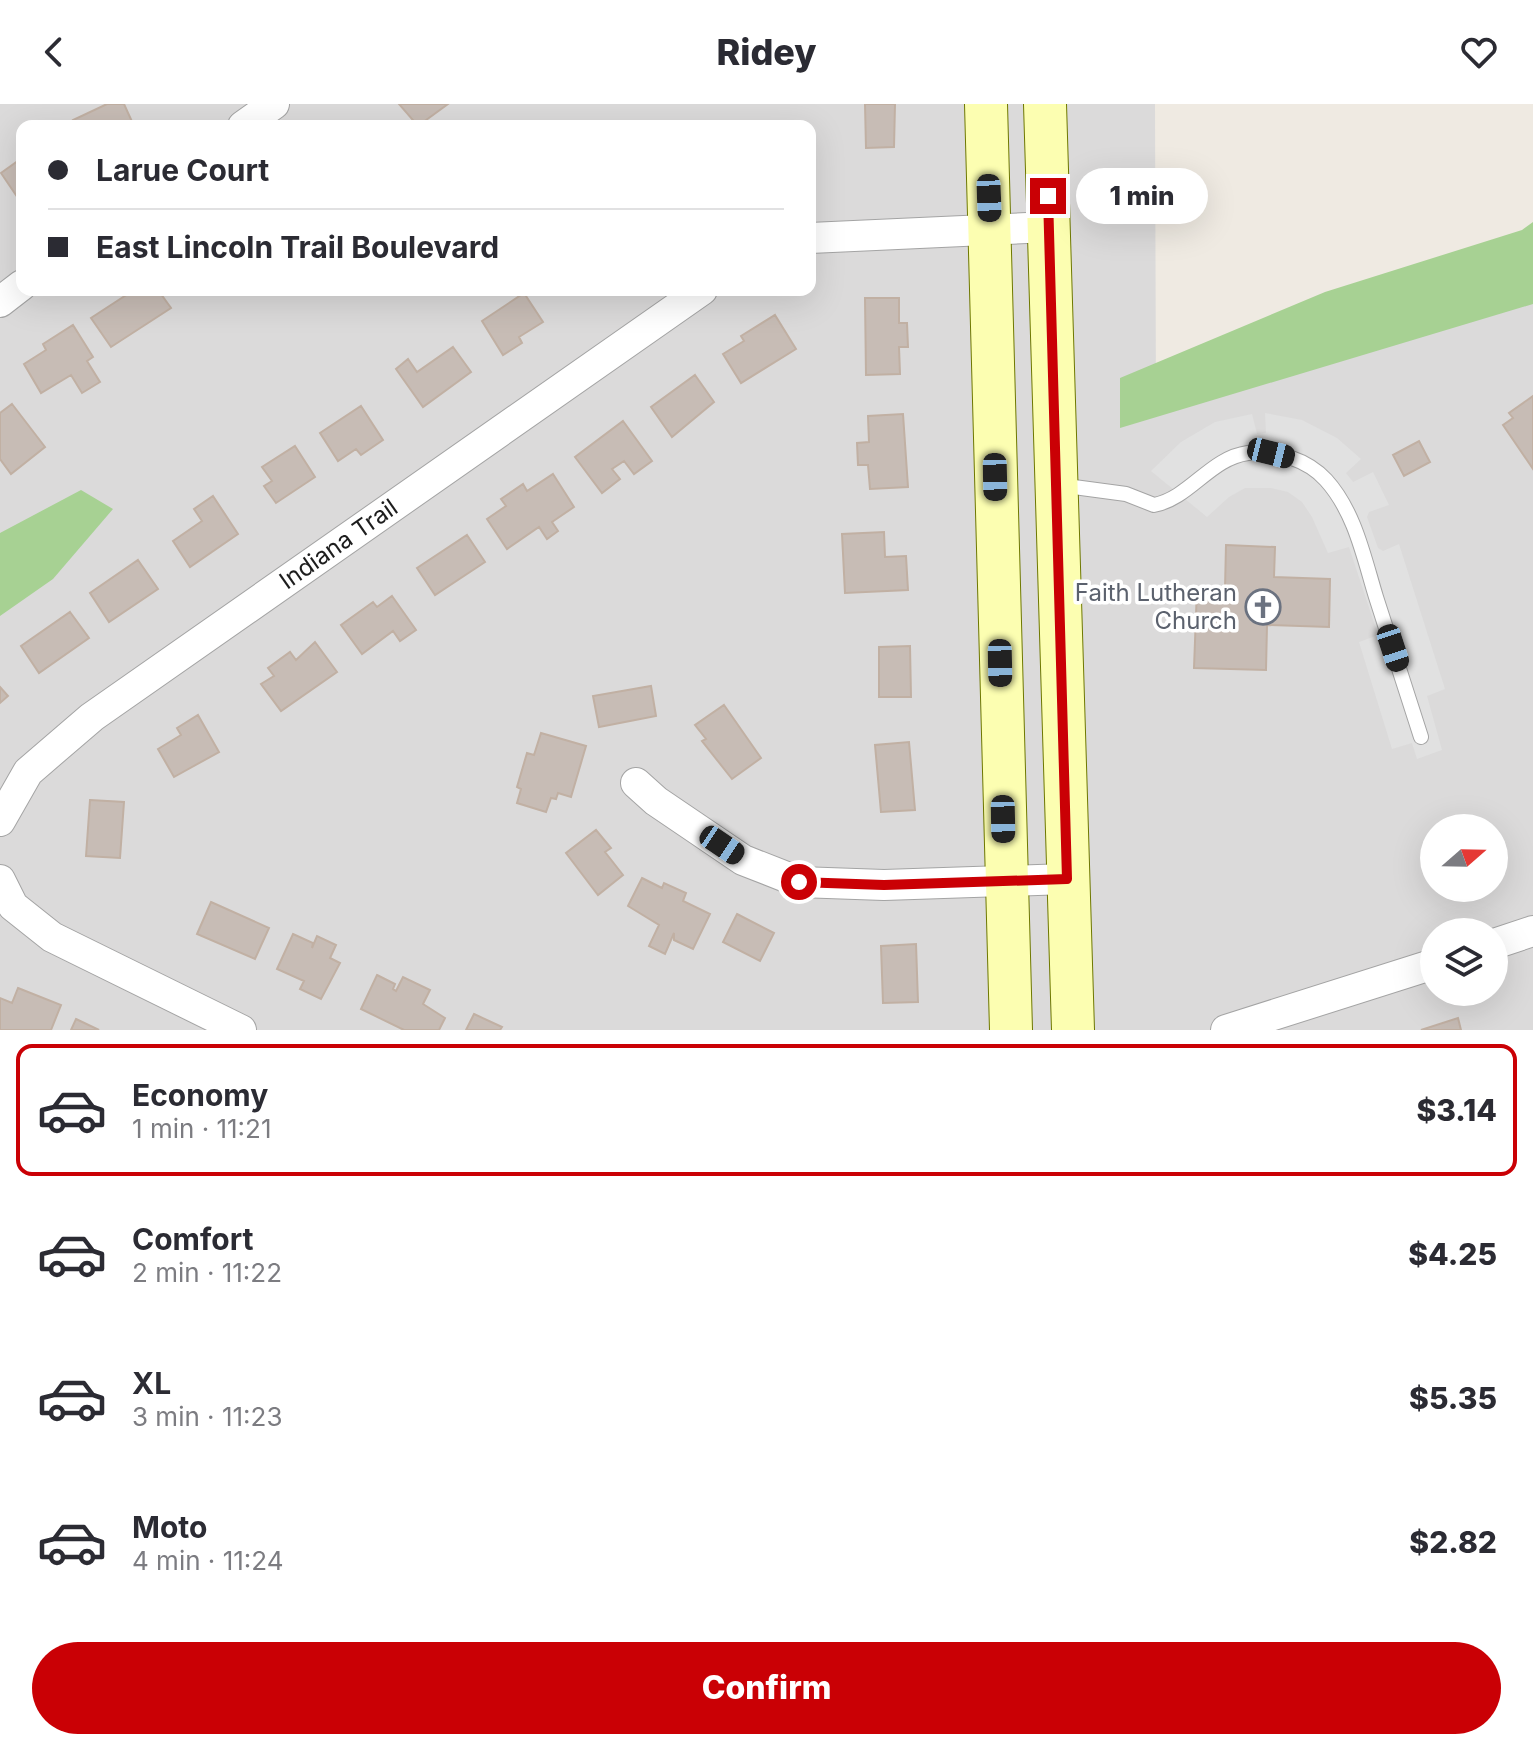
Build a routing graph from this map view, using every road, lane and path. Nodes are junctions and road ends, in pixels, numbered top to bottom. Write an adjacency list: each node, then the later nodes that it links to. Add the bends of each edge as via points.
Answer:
1 (274, 104): 4 (street)
2 (986, 104): 6 (street)
3 (1045, 104): 5 (street)
4 (251, 120)
5 (1049, 227): 6 (street); 11 (street)
6 (990, 229): 7 (street); 17 (street)
7 (816, 238)
8 (16, 290): 10 (street)
9 (693, 296): 14 (street, Indiana Trail, via 92,717 28,772)
10 (0, 302)
11 (1057, 485): 12 (lane, via 1126,494 1154,505 1236,455 1271,453 1307,466 1325,479 1349,514); 15 (street)
12 (1421, 737)
13 (636, 783): 17 (street, via 743,860 799,882)
14 (0, 821)
15 (1067, 879): 17 (street); 23 (street)
16 (0, 880): 21 (street, via 13,906 52,937)
17 (1005, 881): 22 (street)
18 (1533, 931): 19 (street)
19 (1508, 939)
20 (1420, 968): 24 (street)
21 (241, 1030)
22 (1011, 1030)
23 (1073, 1030)
24 (1226, 1030)

